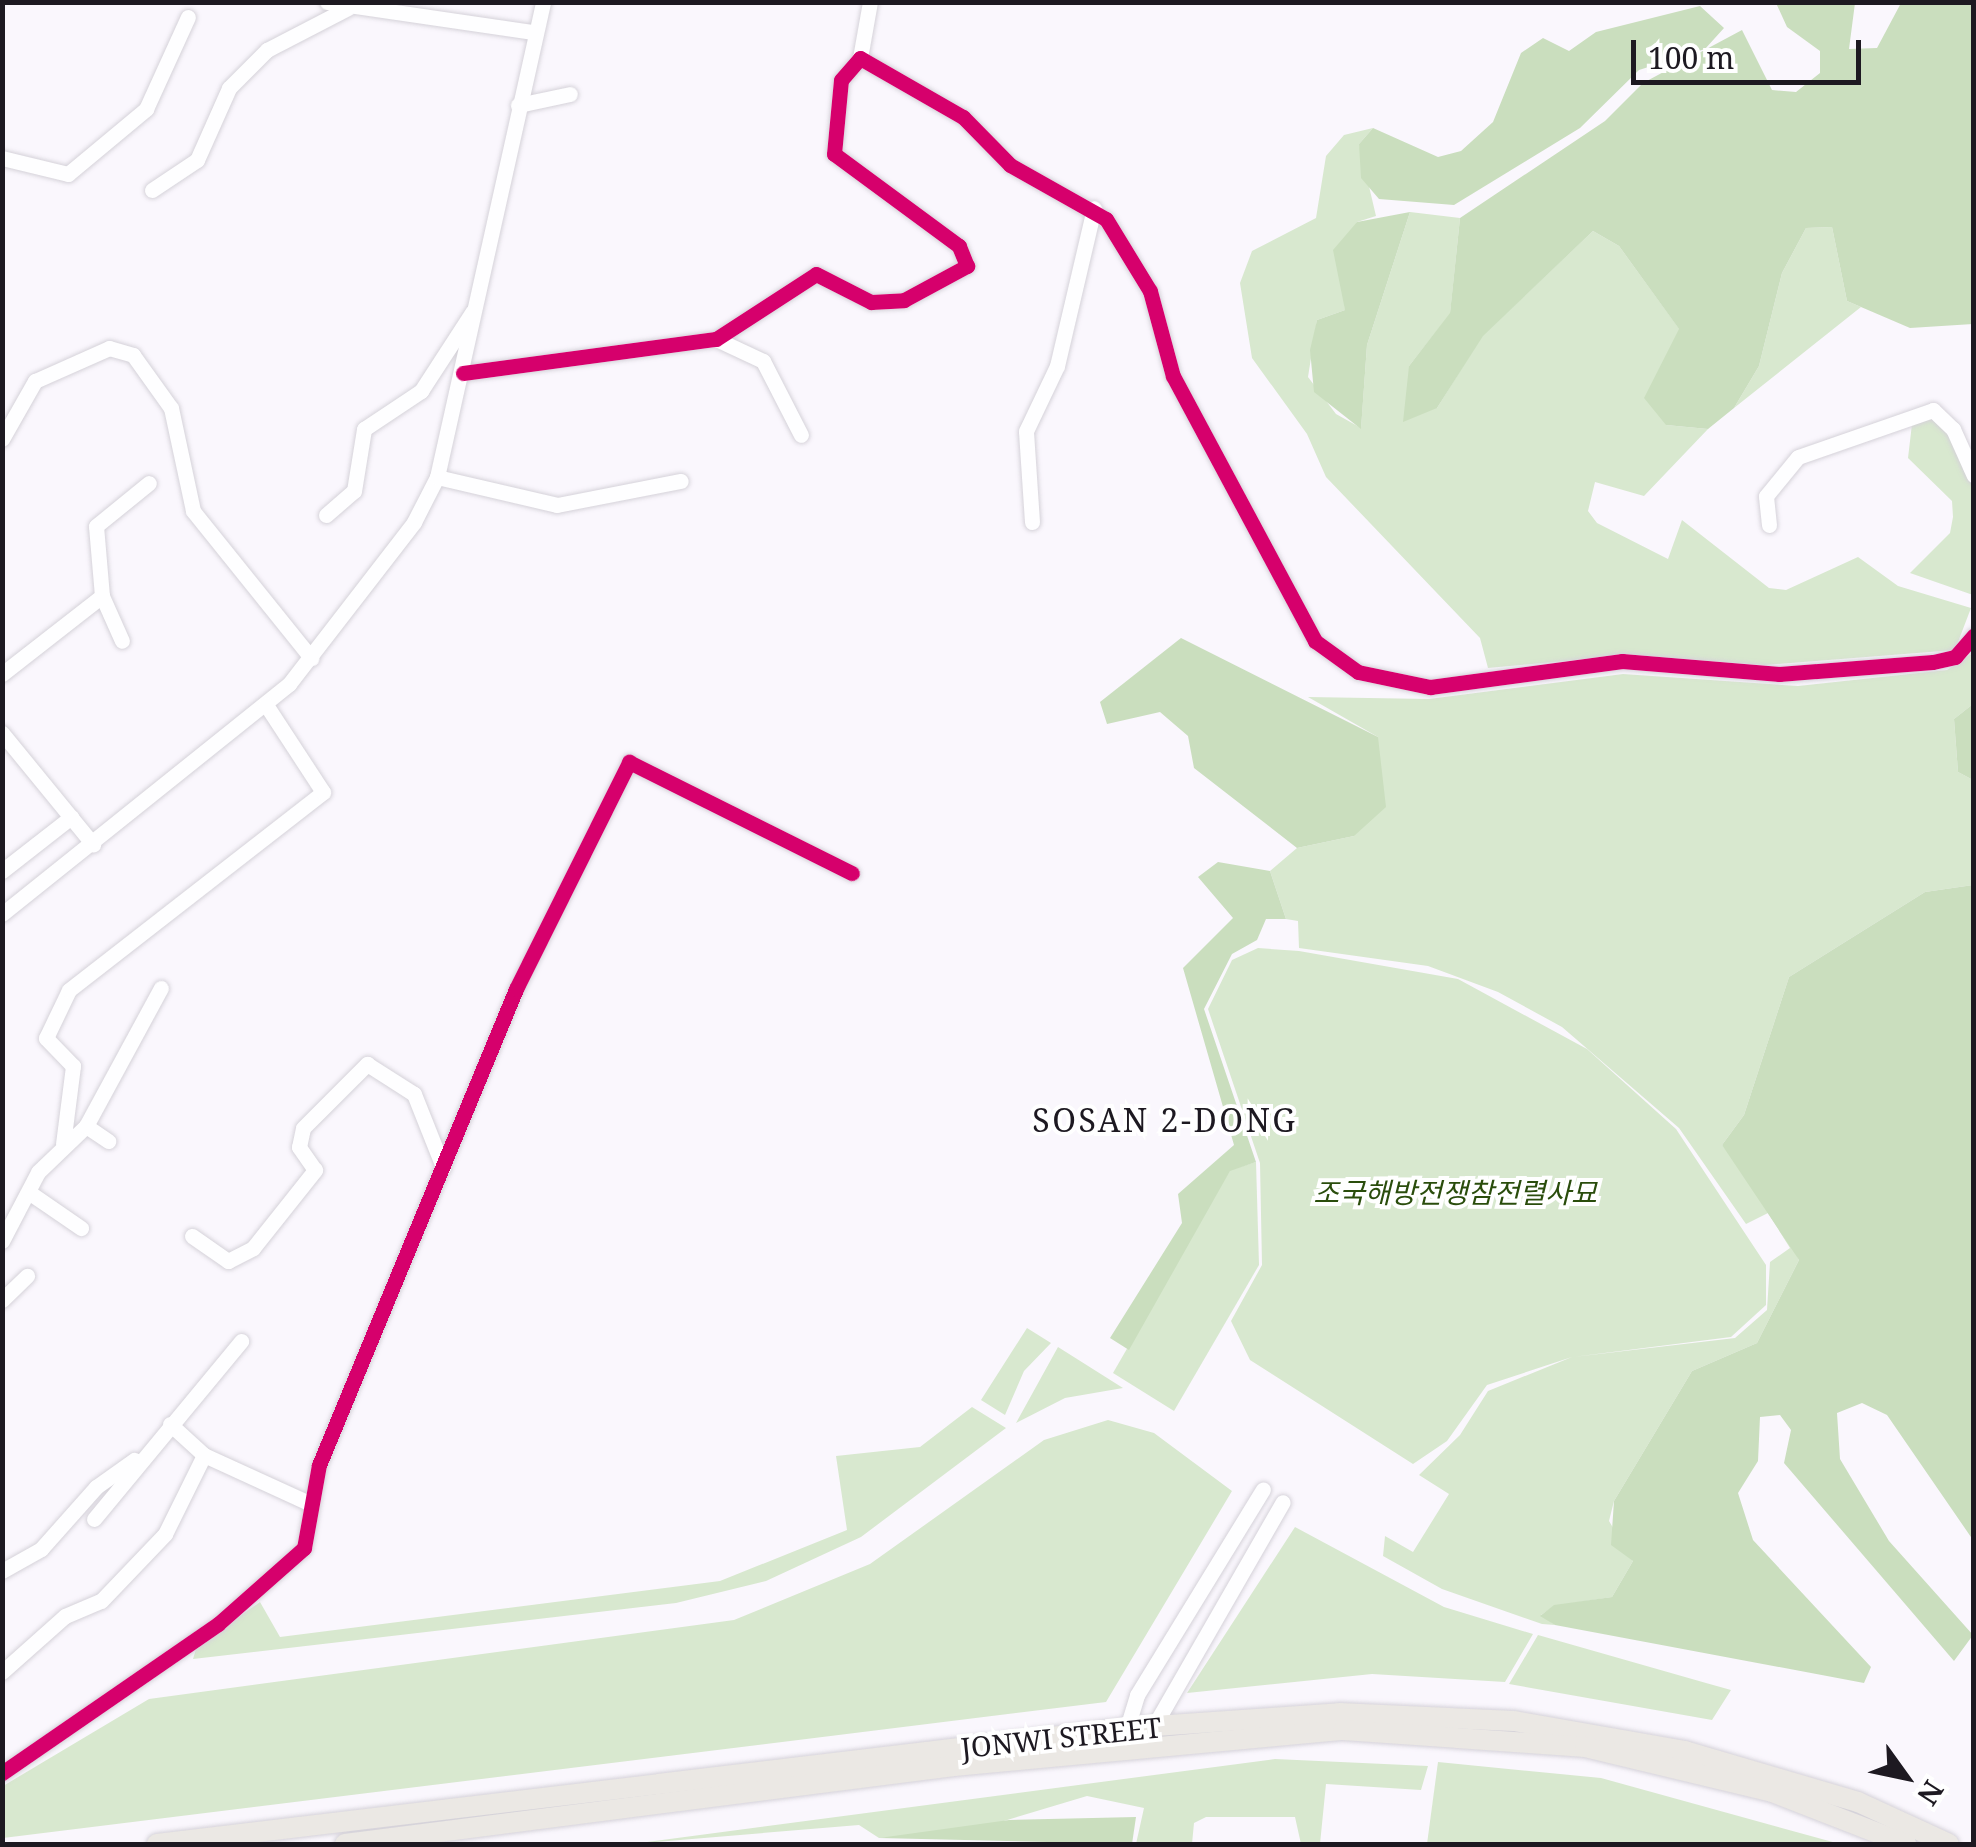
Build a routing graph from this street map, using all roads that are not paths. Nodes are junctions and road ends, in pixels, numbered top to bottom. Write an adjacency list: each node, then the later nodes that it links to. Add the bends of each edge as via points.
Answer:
1 (327, 2): 4 (street)
2 (543, 2): 6 (street)
3 (870, 2): 7 (street)
4 (348, 8): 6 (street); 11 (street, via 267,50 229,88 197,160)
5 (188, 17): 10 (street, via 146,109 68,174)
6 (533, 32): 9 (street)
7 (860, 58): 12 (street, via 963,117 1023,173); 14 (street, via 841,80 834,154 959,246 967,266 904,300 871,302 816,274)
8 (570, 94): 9 (street)
9 (518, 105): 13 (street)
10 (2, 158)
11 (152, 190)
12 (1094, 208): 23 (street, via 1056,366 1026,431); 26 (street, via 1150,291 1173,376 1314,641 1358,672 1430,686 1622,662 1779,674 1933,662 1956,657)
13 (476, 308): 15 (street); 22 (street, via 421,391 364,429 354,490)
14 (716, 338): 15 (street); 16 (street, via 763,361)
15 (462, 373): 19 (street)
16 (801, 436)
17 (2, 438): 28 (street, via 35,381 109,348 132,355 171,408 192,511)
18 (1974, 476): 24 (street, via 1953,429 1933,410 1798,457 1766,496)
19 (438, 477): 20 (street, via 556,505); 28 (street)
20 (681, 481)
21 (149, 483): 25 (street, via 96,526)
22 (326, 515)
23 (1032, 522)
24 (1768, 524)
25 (102, 596): 27 (street); 29 (street)
26 (1974, 634)
27 (122, 641)
28 (310, 658): 30 (street)
29 (2, 674)
30 (266, 705): 33 (street); 40 (street, via 323,792 69,990 46,1038 74,1066)
31 (2, 734): 32 (street)
32 (71, 817): 33 (street); 34 (street)
33 (93, 844): 36 (street)
34 (2, 872)
35 (852, 873): 41 (street, via 630,762 516,989)
36 (2, 914)
37 (161, 988): 38 (street)
38 (86, 1126): 39 (street); 40 (street)
39 (108, 1141)
40 (63, 1144): 42 (street)
41 (443, 1166): 44 (street, via 414,1094 367,1064 303,1128 300,1147 315,1170 253,1248 228,1260); 54 (street)
42 (30, 1194): 43 (street); 45 (street)
43 (80, 1228)
44 (192, 1236)
45 (2, 1241)
46 (27, 1276): 47 (street)
47 (2, 1300)
48 (241, 1341): 49 (street)
49 (170, 1424): 50 (street); 51 (street)
50 (150, 1449): 55 (street); 56 (street, via 96,1487 41,1549)
51 (204, 1454): 54 (street); 57 (street, via 166,1534 102,1601 65,1616)
52 (1263, 1489): 59 (street, via 1137,1696)
53 (1283, 1502): 58 (street)
54 (309, 1503): 60 (street, via 304,1548 274,1579)
55 (94, 1519)
56 (2, 1570)
57 (2, 1672)
58 (1154, 1726): 59 (main road, JONWI STREET); 64 (main road, JONWI STREET, via 1423,1714 1589,1731 1780,1777)
59 (1127, 1728): 61 (main road, JONWI STREET)
60 (2, 1773)
61 (157, 1844)
62 (345, 1844): 63 (main road, JONWI STREET, via 954,1766 1343,1730 1585,1747 1772,1792)
63 (1906, 1844)
64 (1949, 1844)

